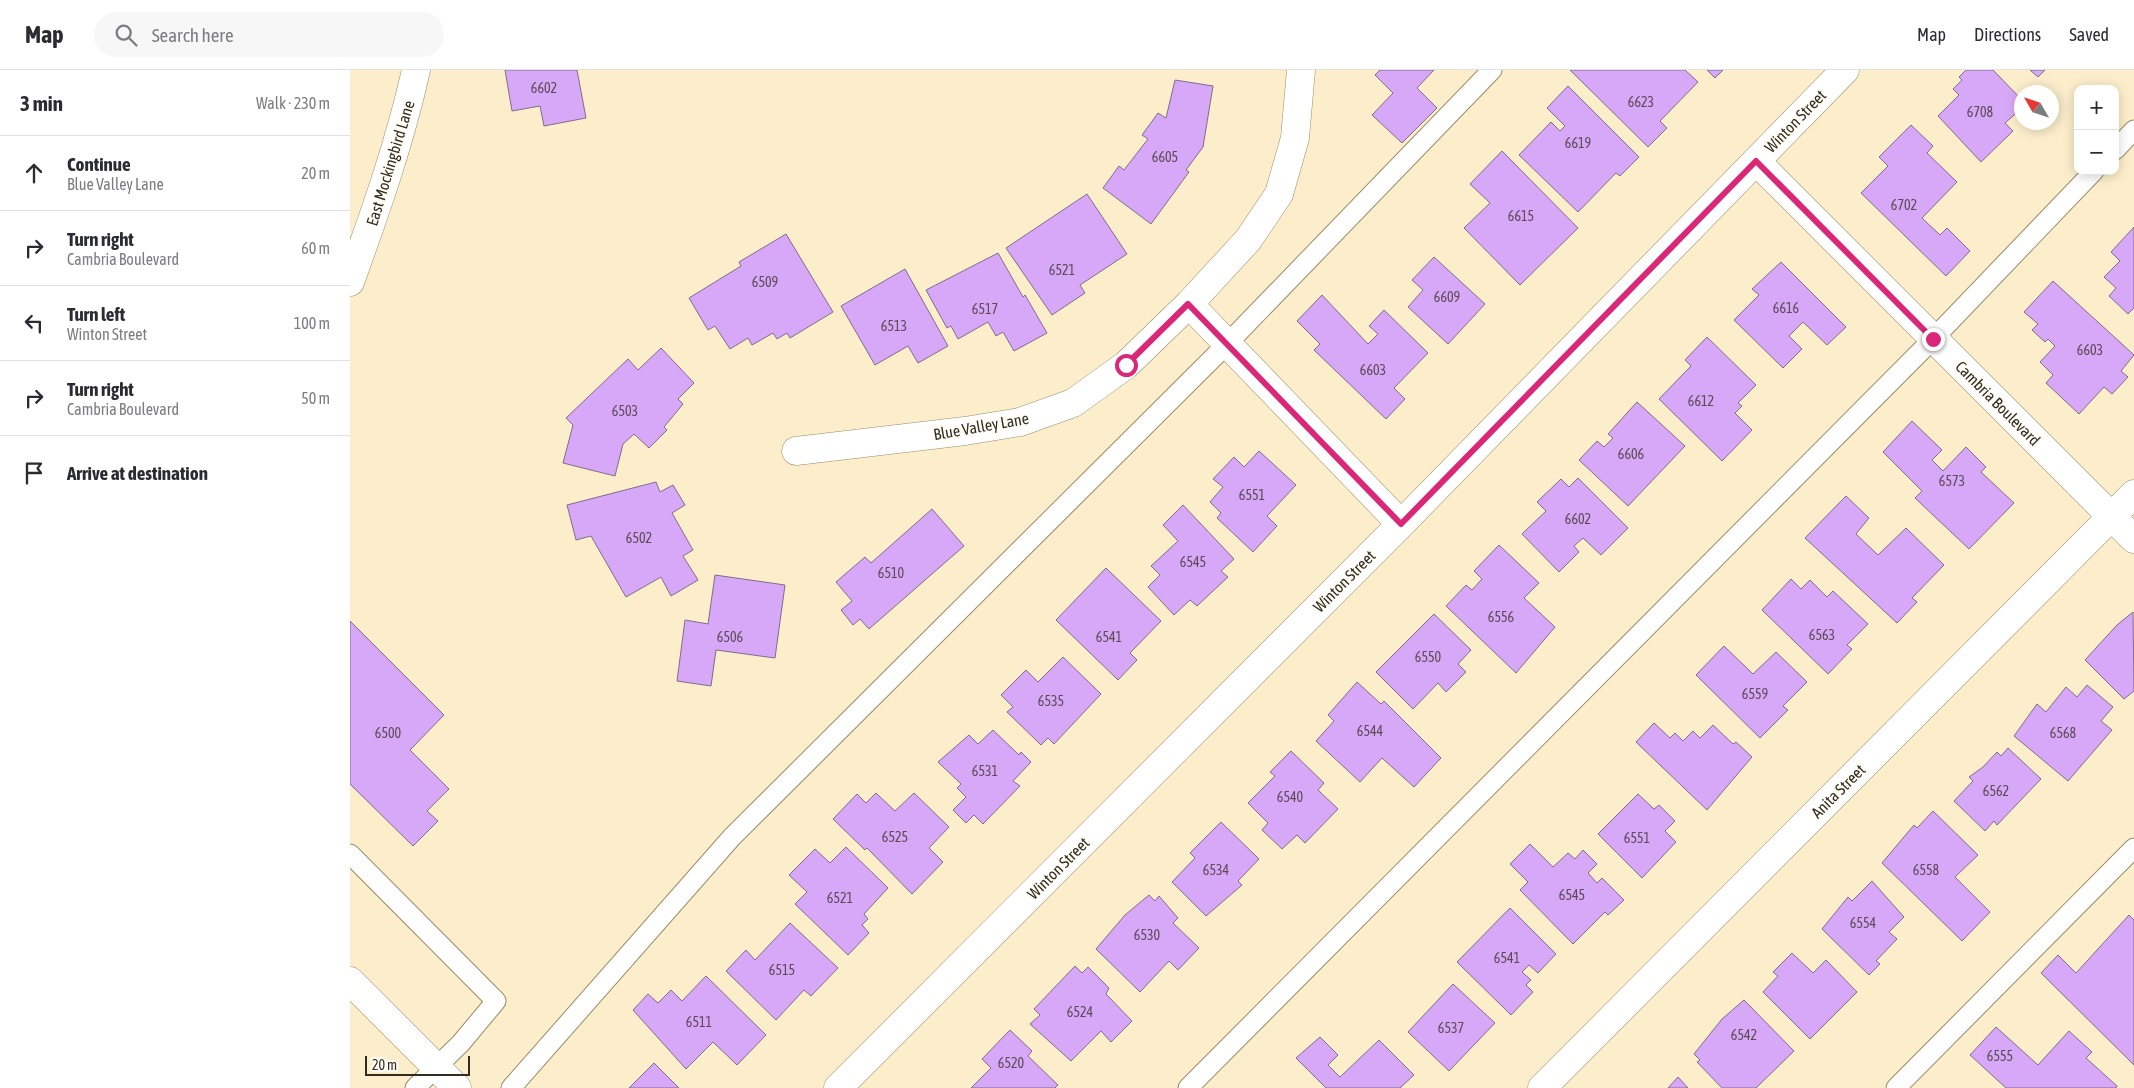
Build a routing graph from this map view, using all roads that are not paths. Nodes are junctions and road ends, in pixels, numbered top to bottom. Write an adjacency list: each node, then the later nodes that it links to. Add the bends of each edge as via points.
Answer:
1 (416, 70): 9 (street, East Mockingbird Lane, via 409,104)
2 (1301, 70): 10 (street, Blue Valley Lane, via 1295,138 1279,194 1248,240)
3 (1492, 70): 12 (lane)
4 (1845, 70): 7 (street, Winton Street)
5 (2134, 130): 6 (lane)
6 (2119, 146)
7 (1756, 161): 11 (street, Cambria Boulevard); 16 (street, Winton Street)
8 (2090, 175): 11 (lane)
9 (350, 282)
10 (1188, 304): 12 (street); 13 (street, Blue Valley Lane, via 1126,365 1073,404 1020,422)
11 (1933, 339): 15 (street, Cambria Boulevard); 26 (lane)
12 (1227, 344): 16 (street); 24 (lane, via 732,837)
13 (796, 451)
14 (2134, 494): 15 (street, Anita Street)
15 (2112, 517): 17 (street, Cambria Boulevard); 27 (street, Anita Street)
16 (1401, 524): 25 (street, Winton Street)
17 (2134, 539)
18 (2134, 848): 28 (lane)
19 (350, 854): 21 (lane, via 496,1001 461,1043)
20 (350, 981): 21 (street)
21 (435, 1067): 22 (lane); 23 (street)
22 (415, 1088)
23 (456, 1088)
24 (511, 1088)
25 (838, 1088)
26 (1188, 1088)
27 (1542, 1088)
28 (1896, 1088)

